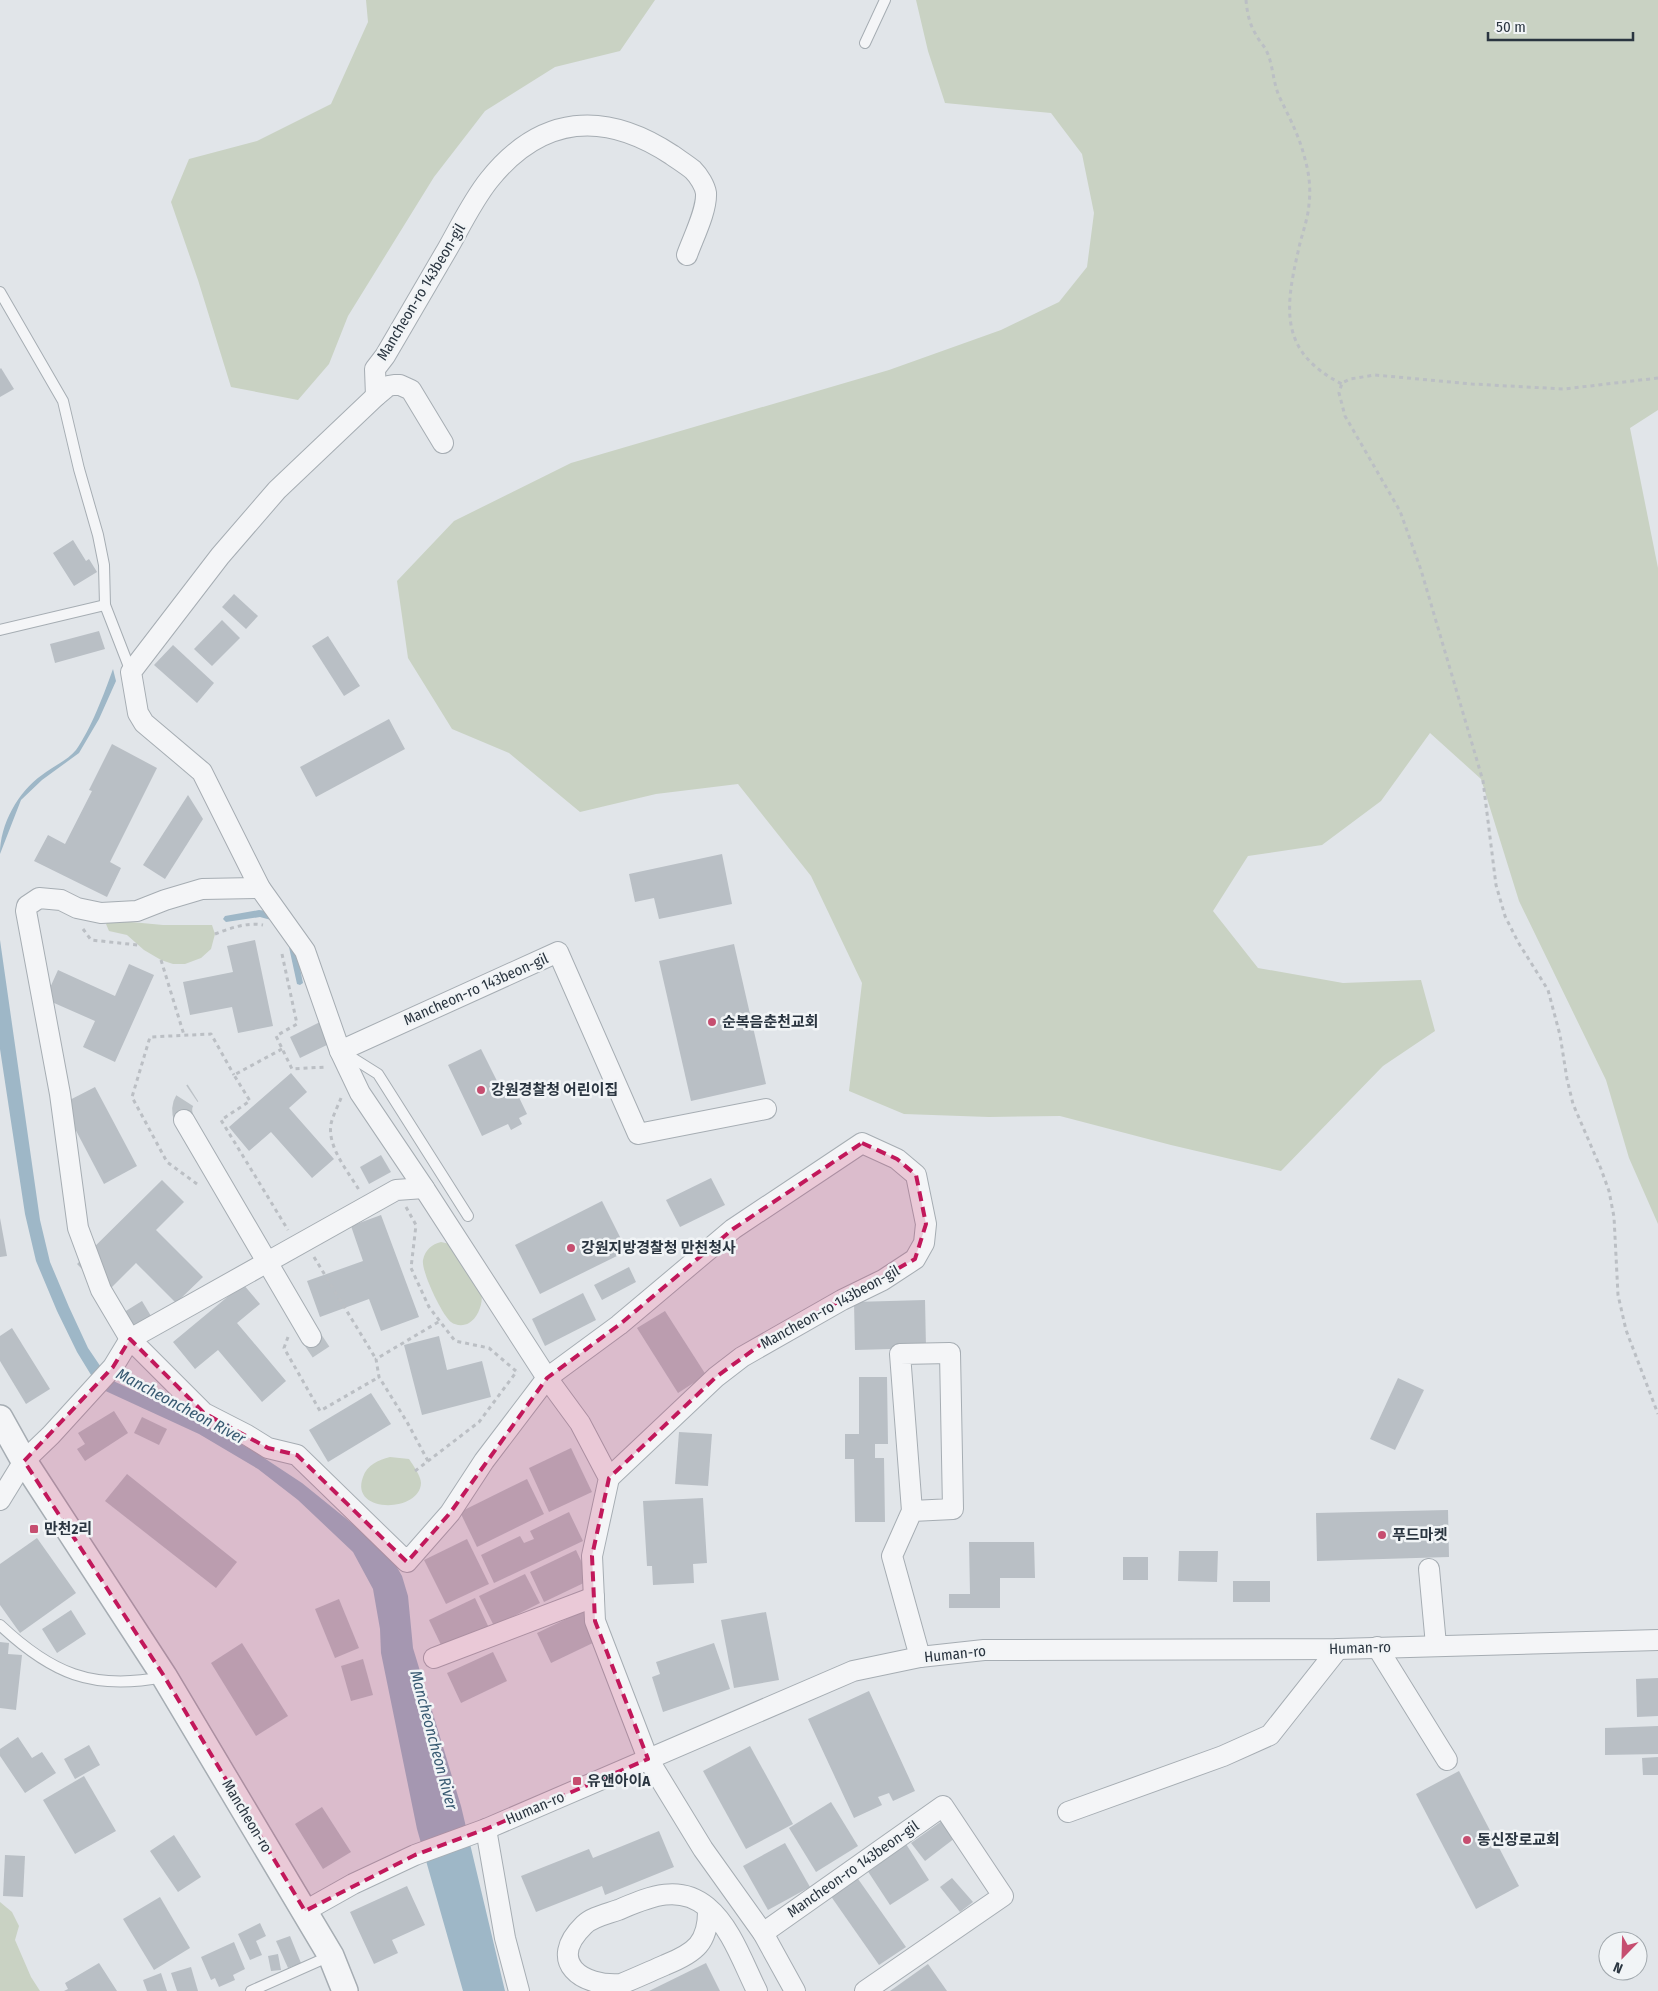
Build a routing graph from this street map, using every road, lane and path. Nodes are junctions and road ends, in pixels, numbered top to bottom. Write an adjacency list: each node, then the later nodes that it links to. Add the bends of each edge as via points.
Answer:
1 (885, 0): 3 (lane)
2 (1246, 0): 7 (path, via 1249,20 1267,52 1278,95 1298,135 1308,175 1310,202 1298,252 1290,325 1309,361)
3 (865, 43)
4 (687, 255): 8 (street, Mancheon-ro 143beon-gil, via 706,193 693,170 662,149 612,128 567,126 541,136 507,161 482,188 375,369)
5 (0, 292): 10 (lane, via 63,401 98,535 104,565)
6 (1658, 378): 7 (path, via 1564,389 1375,376 1350,379)
7 (1342, 384): 37 (path, via 1339,393 1345,416 1400,511 1421,570 1483,781 1496,884 1505,916 1548,990 1573,1104 1609,1191 1614,1217 1618,1295 1626,1330)
8 (376, 396): 9 (street, via 388,386 400,385 411,390); 12 (street, via 276,490 220,556)
9 (443, 443)
10 (105, 605): 11 (lane); 12 (lane)
11 (0, 630)
12 (131, 672): 13 (street, via 140,717 202,772)
13 (260, 888): 20 (street, via 305,952); 33 (street, via 202,889 137,911 101,913 77,908 61,900 39,898 27,906 60,1094 78,1228 96,1279)
14 (268, 927): 15 (path, via 256,924)
15 (215, 934)
16 (282, 952): 19 (path, via 297,1024 276,1036)
17 (161, 960): 18 (path)
18 (184, 1035)
19 (282, 1049): 21 (path, via 292,1068); 29 (path, via 234,1075 250,1101 221,1120)
20 (340, 1050): 23 (street, Mancheon-ro 143beon-gil, via 558,952 638,1134); 25 (street, via 360,1093); 28 (lane, via 378,1074)
21 (327, 1066)
22 (342, 1092): 27 (path, via 331,1124 331,1138)
23 (766, 1109)
24 (184, 1120): 30 (street)
25 (424, 1188): 26 (street); 36 (street)
26 (396, 1190): 27 (street); 31 (path, via 416,1225 412,1268 429,1307)
27 (368, 1206): 29 (street)
28 (468, 1216)
29 (301, 1244): 30 (street); 34 (path)
30 (268, 1262): 32 (street); 33 (street)
31 (440, 1321): 34 (path); 35 (path, via 455,1341 489,1348)
32 (311, 1337)
33 (130, 1339): 36 (street, via 204,1413 268,1448 297,1455 408,1562 450,1513 484,1461); 39 (street, via 113,1367)
34 (376, 1359): 40 (path, via 379,1377)
35 (516, 1371): 36 (path); 40 (path, via 479,1422)
36 (547, 1378): 42 (street, via 580,1423); 42 (street, Mancheon-ro 143beon-gil, via 619,1325 733,1229 862,1144 896,1159 916,1175 926,1224 924,1242 915,1259 742,1357 716,1377)
37 (1658, 1414)
38 (0, 1418): 39 (street, Mancheon-ro)
39 (24, 1461): 43 (street); 54 (street, Mancheon-ro)
40 (428, 1461): 41 (path)
41 (416, 1471)
42 (609, 1478): 46 (street, via 592,1556)
43 (0, 1500)
44 (912, 1511): 44 (street, via 953,1509 950,1353 900,1354); 52 (street, via 892,1556)
45 (1428, 1569): 49 (street)
46 (594, 1597): 53 (street); 55 (street, via 595,1621)
47 (0, 1625): 54 (lane, via 24,1648 84,1677 137,1682)
48 (1658, 1640): 49 (street, Human-ro)
49 (1436, 1646): 50 (street, Human-ro)
50 (1377, 1647): 51 (street, Human-ro); 56 (street)
51 (1338, 1649): 52 (street, Human-ro, via 984,1650); 57 (street, via 1270,1735 1223,1756)
52 (920, 1657): 55 (street, Human-ro, via 853,1672)
53 (434, 1658)
54 (164, 1676): 60 (street, Mancheon-ro)
55 (648, 1759): 58 (street, Human-ro); 61 (street, via 703,1849)
56 (1447, 1760)
57 (1068, 1812)
58 (482, 1830): 60 (street, Human-ro, via 415,1855); 65 (street)
59 (708, 1908): 59 (street, via 681,1895 661,1894 594,1919 584,1924 572,1942 568,1952 570,1964 587,1980 621,1984 684,1958 695,1950 705,1932); 66 (street, via 729,1933)
60 (304, 1911): 62 (street, Mancheon-ro)
61 (763, 1933): 67 (street); 68 (street, Mancheon-ro 143beon-gil, via 943,1806 1003,1896)
62 (331, 1956): 63 (lane); 64 (street, Mancheon-ro)
63 (252, 1991)
64 (345, 1991)
65 (519, 1991)
66 (757, 1991)
67 (796, 1991)
68 (865, 1991)

